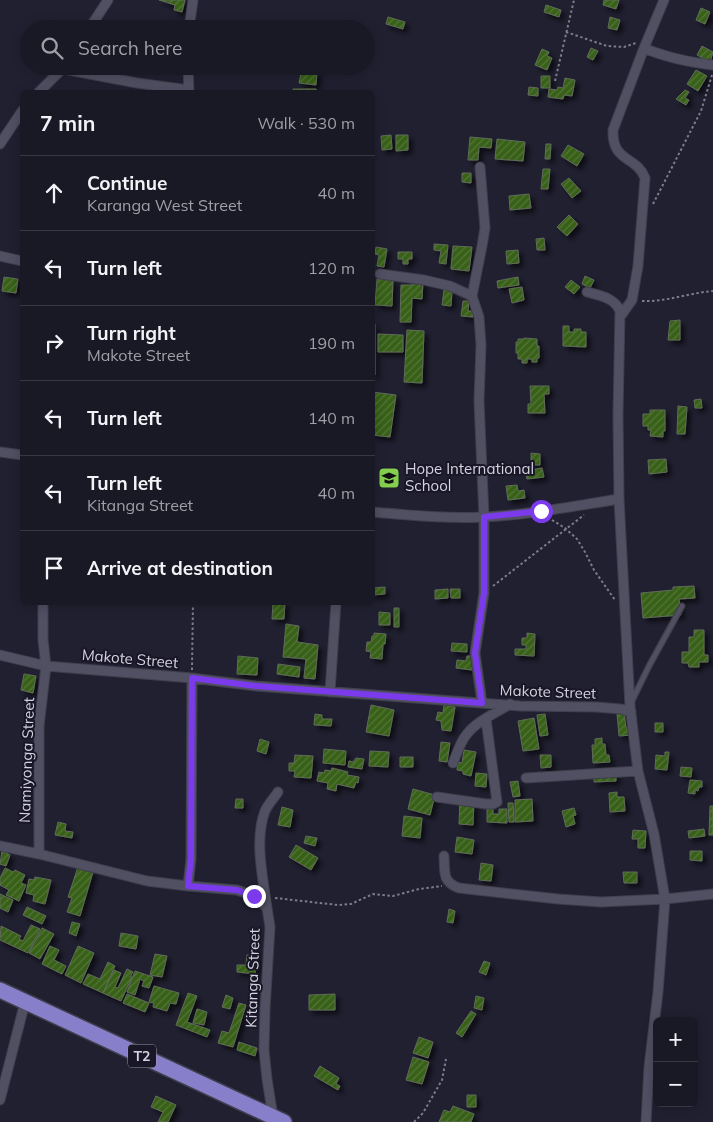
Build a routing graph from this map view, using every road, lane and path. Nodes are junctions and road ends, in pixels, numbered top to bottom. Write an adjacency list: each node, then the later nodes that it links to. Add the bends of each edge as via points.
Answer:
1 (108, 0): 5 (street)
2 (193, 0): 6 (street)
3 (574, 0): 7 (path)
4 (664, 0): 8 (street)
5 (95, 20)
6 (190, 20)
7 (566, 32): 8 (path, via 607,46); 14 (path)
8 (645, 46): 9 (street, via 659,55 679,61); 28 (street, via 613,130 616,149 645,178)
9 (713, 65)
10 (713, 73): 21 (path, via 701,111)
11 (57, 75): 15 (street)
12 (98, 75): 16 (street)
13 (188, 75): 17 (street)
14 (555, 80)
15 (41, 90)
16 (182, 90)
17 (189, 90)
18 (20, 114): 19 (street)
19 (0, 144)
20 (480, 167): 27 (street, via 485,228)
21 (652, 206)
22 (0, 256): 23 (street)
23 (20, 261)
24 (380, 274): 27 (street, via 450,286)
25 (713, 291): 28 (path, via 666,300)
26 (587, 292): 29 (street, via 615,302)
27 (472, 296): 36 (street, via 479,317 481,345 479,401)
28 (632, 300): 29 (street)
29 (620, 317): 32 (street)
30 (0, 452): 31 (street)
31 (20, 455)
32 (619, 499): 33 (street); 43 (street)
33 (541, 511): 36 (street); 37 (path)
34 (375, 512): 36 (street)
35 (585, 514): 37 (path)
36 (484, 517): 38 (street)
37 (565, 528): 38 (path); 43 (path, via 576,539 607,591)
38 (484, 593): 48 (street, via 475,653)
39 (43, 605): 45 (street)
40 (193, 605): 46 (path)
41 (336, 605): 47 (street)
42 (682, 606): 50 (lane)
43 (624, 611): 50 (street)
44 (0, 655): 45 (street, Makote Street)
45 (46, 666): 46 (street, Makote Street); 58 (street, Namiyonga Street, via 39,726)
46 (192, 678): 47 (street, Makote Street); 61 (street)
47 (330, 692): 48 (street, Makote Street)
48 (482, 703): 49 (street, Makote Street)
49 (510, 704): 50 (street, Makote Street); 51 (street)
50 (630, 709): 53 (street)
51 (486, 719): 52 (street, via 468,732); 56 (street, via 497,802 486,804)
52 (453, 763)
53 (638, 771): 54 (street); 64 (street, via 654,834)
54 (526, 778)
55 (278, 792): 63 (street, via 266,810 260,828)
56 (437, 797)
57 (0, 846): 58 (street, Kitanga Street)
58 (40, 854): 61 (street, Kitanga Street, via 147,881)
59 (444, 856): 60 (street, via 446,878)
60 (451, 885): 63 (path, via 394,896 373,894 351,904 338,905); 64 (street, via 485,892 601,902)
61 (188, 886): 65 (street, Kitanga Street, via 237,890 254,896)
62 (713, 894): 64 (street)
63 (266, 897): 65 (street)
64 (665, 899): 72 (street)
65 (267, 908): 70 (street, Kitanga Street, via 270,927 264,1050 267,1079)
66 (0, 990): 67 (highway, T2)
67 (24, 1002): 69 (street); 70 (highway, T2)
68 (446, 1059): 71 (path, via 442,1080)
69 (0, 1100)
70 (279, 1119)
71 (414, 1122)
72 (646, 1122)

